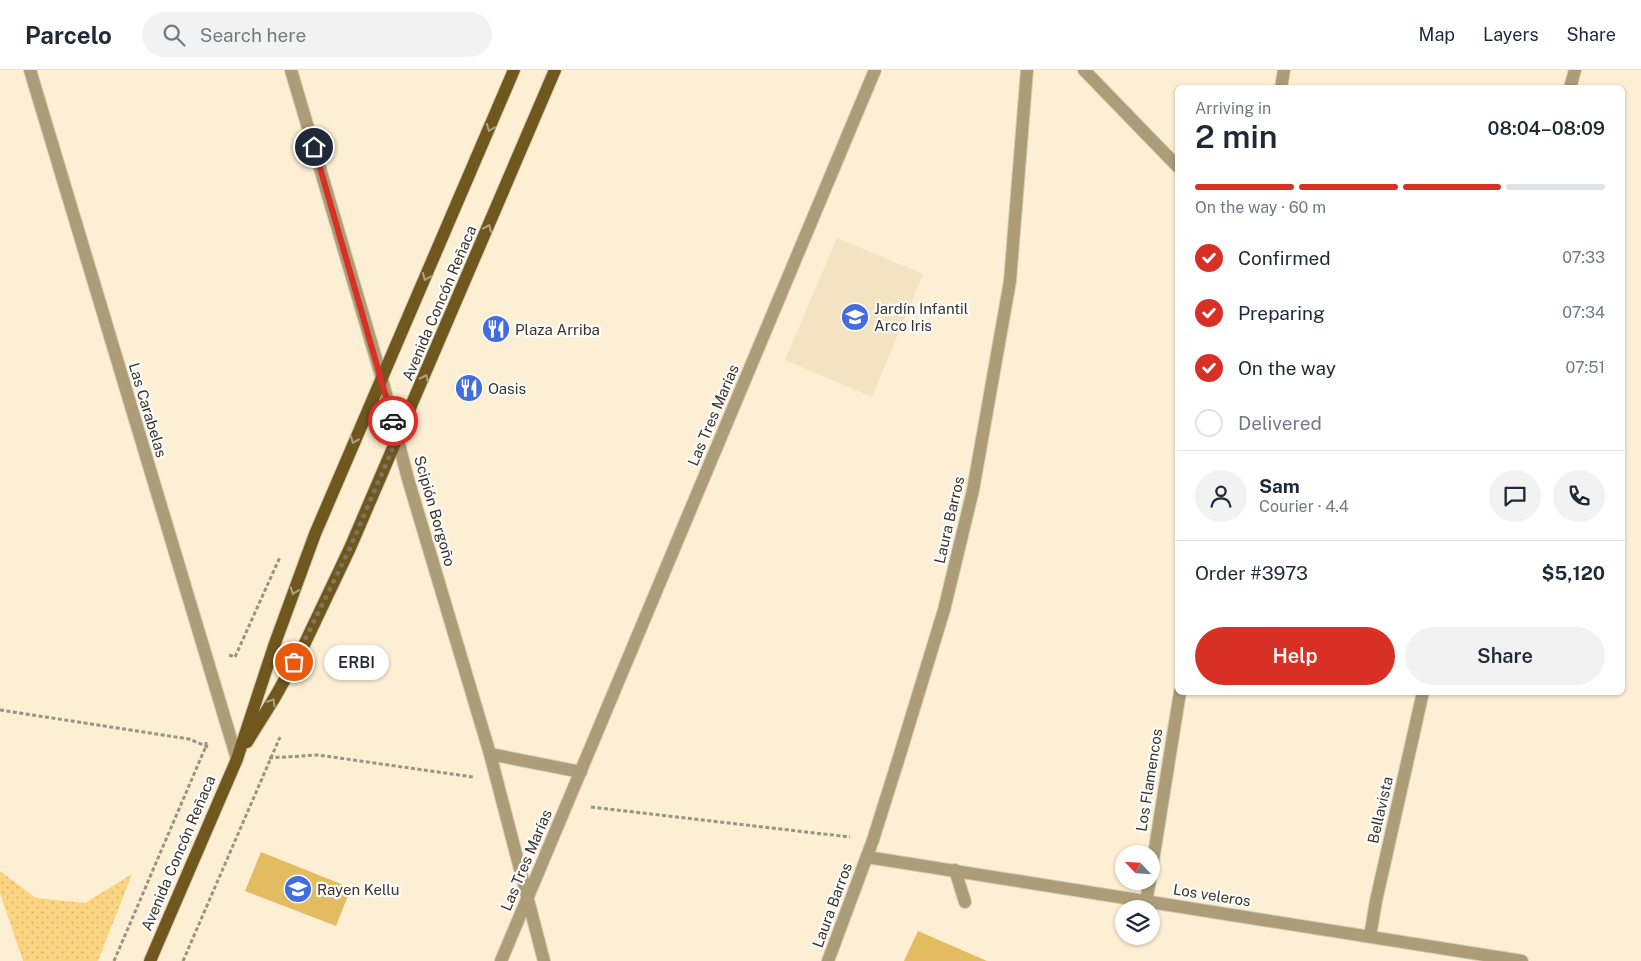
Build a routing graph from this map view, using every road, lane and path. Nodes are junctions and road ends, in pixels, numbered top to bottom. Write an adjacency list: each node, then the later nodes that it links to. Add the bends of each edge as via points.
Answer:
1 (30, 70): 18 (street, Las Carabelas)
2 (291, 70): 13 (street, Scipión Borgoño)
3 (514, 70): 13 (main road, Avenida Concón Reñaca, one-way to 13)
4 (556, 70): 14 (main road, Avenida Concón Reñaca, one-way to 4)
5 (875, 70): 19 (street, Las Tres Marías)
6 (1027, 70): 21 (street, Laura Barros, via 1010,282 973,490 944,610)
7 (1084, 70): 12 (street)
8 (1284, 70): 10 (street)
9 (1575, 70): 11 (street)
10 (1282, 85)
11 (1571, 85)
12 (1175, 163)
13 (382, 379): 14 (street, Scipión Borgoño); 18 (main road, Avenida Concón Reñaca, one-way to 18, via 315,534)
14 (397, 438): 17 (street, Scipión Borgoño); 18 (main road, Avenida Concón Reñaca, one-way to 14, via 304,645)
15 (1180, 695): 22 (street, Los Flamencos)
16 (1422, 695): 29 (street, Bellavista)
17 (490, 754): 19 (street); 25 (street, Scipión Borgoño)
18 (237, 759): 30 (main road, Avenida Concón Reñaca)
19 (581, 772): 20 (street, Las Tres Marías)
20 (567, 804): 21 (path); 25 (street, Las Tres Marías)
21 (873, 840): 23 (street, Laura Barros)
22 (1155, 845)
23 (867, 857): 24 (street, Los veleros); 33 (street, Laura Barros)
24 (955, 870): 26 (street, Los veleros); 27 (street)
25 (528, 899): 31 (street, Las Tres Marías); 32 (street, Scipión Borgoño)
26 (1140, 900)
27 (965, 902)
28 (1160, 903): 29 (street, Los veleros)
29 (1370, 936): 34 (street, Los veleros)
30 (150, 961)
31 (501, 961)
32 (544, 961)
33 (828, 961)
34 (1522, 961)

